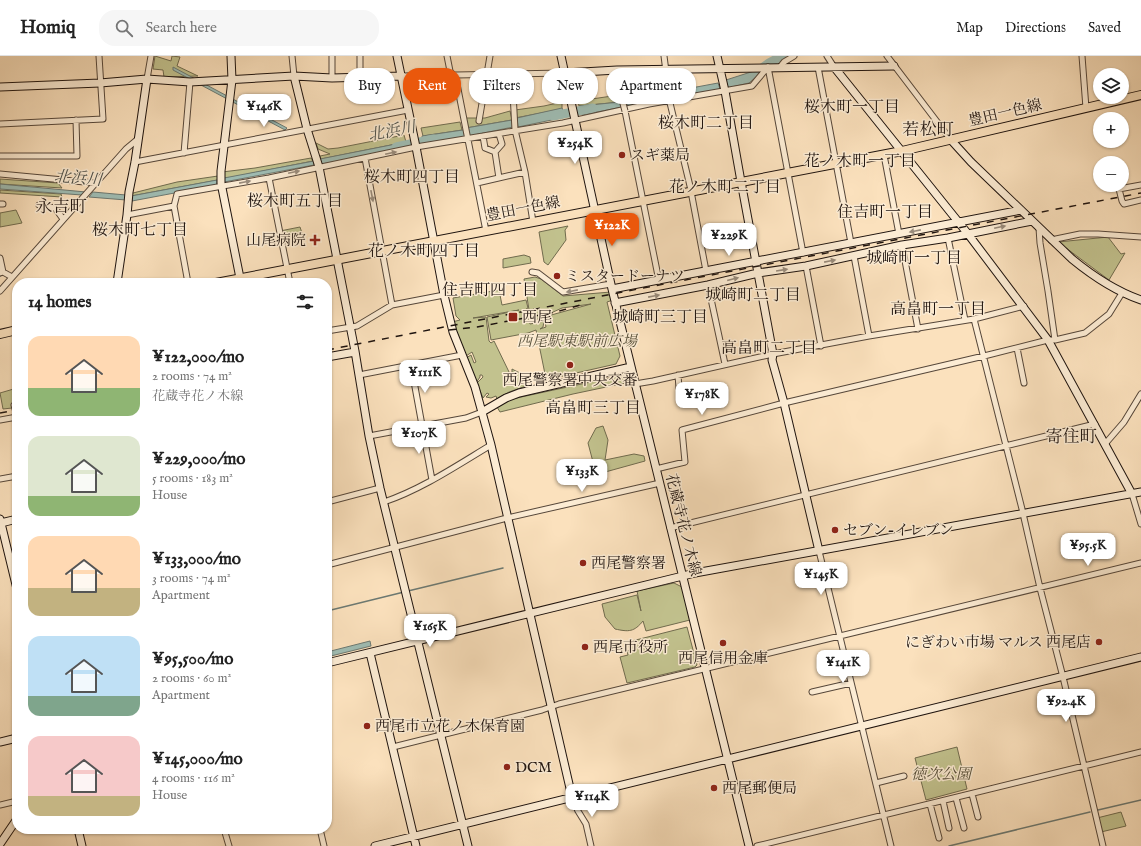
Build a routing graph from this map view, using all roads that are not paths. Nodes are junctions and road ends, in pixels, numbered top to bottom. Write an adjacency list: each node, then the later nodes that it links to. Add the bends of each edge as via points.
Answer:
1 (99, 56): 37 (street)
2 (151, 56): 34 (street)
3 (231, 56): 35 (street)
4 (292, 56): 29 (street)
5 (332, 56): 32 (street)
6 (360, 56): 20 (street)
7 (397, 56): 31 (street)
8 (447, 56): 21 (street)
9 (490, 56): 22 (street)
10 (561, 56): 23 (street, 花蔵寺花ノ木線)
11 (664, 56): 24 (street)
12 (717, 56): 28 (street)
13 (794, 56): 26 (street)
14 (827, 56): 19 (street)
15 (887, 56): 17 (street)
16 (1082, 56): 47 (street)
17 (894, 66): 19 (street); 59 (street)
18 (818, 67): 19 (street); 26 (street); 70 (street)
19 (834, 67): 62 (street)
20 (360, 68)
21 (449, 68)
22 (488, 68)
23 (564, 68)
24 (667, 68)
25 (768, 68): 26 (street); 28 (street); 39 (street, via 752,86); 72 (street)
26 (779, 68)
27 (696, 70): 28 (street)
28 (720, 71): 39 (street)
29 (294, 76): 32 (street); 35 (street); 53 (street)
30 (395, 76): 31 (street)
31 (402, 76): 48 (street)
32 (332, 78): 33 (street)
33 (344, 78)
34 (147, 79): 36 (street); 37 (street); 57 (street)
35 (232, 80): 36 (street); 60 (street)
36 (190, 82): 64 (street)
37 (100, 83): 38 (street); 50 (street, via 103,119)
38 (0, 87)
39 (725, 91): 49 (street); 76 (street)
40 (1141, 95): 47 (main road, 豊田一色線)
41 (461, 104): 58 (street)
42 (482, 104): 51 (street)
43 (514, 104): 54 (street)
44 (572, 104): 49 (street, 花蔵寺花ノ木線)
45 (623, 104): 83 (street, bridge)
46 (670, 104): 81 (street, bridge)
47 (1086, 108): 59 (main road, 豊田一色線)
48 (408, 110): 53 (street); 61 (street)
49 (575, 118): 54 (street); 86 (street, 花蔵寺花ノ木線)
50 (76, 120): 52 (street); 66 (street, via 77,156)
51 (479, 121)
52 (0, 124)
53 (307, 129): 60 (street); 69 (street)
54 (515, 130): 55 (street); 71 (street)
55 (499, 134): 56 (street); 63 (street, via 502,144)
56 (483, 136): 58 (street); 63 (street, via 486,148)
57 (138, 139): 68 (street); 77 (street)
58 (468, 139): 61 (street); 78 (street)
59 (951, 140): 62 (main road, 豊田一色線); 87 (street)
60 (224, 144): 64 (street); 79 (street)
61 (416, 146): 67 (street, one-way to 61); 100 (street)
62 (902, 151): 65 (main road, 豊田一色線); 92 (street)
63 (495, 152): 75 (street)
64 (184, 154): 68 (street)
65 (884, 155): 70 (main road, 豊田一色線); 95 (street)
66 (0, 156)
67 (365, 158): 69 (street); 103 (street, one-way to 103)
68 (135, 162): 88 (street)
69 (318, 163): 74 (street, one-way to 69); 107 (street)
70 (836, 163): 72 (main road, 豊田一色線); 101 (street)
71 (525, 172): 75 (street); 91 (street)
72 (788, 173): 76 (main road, 豊田一色線); 104 (street)
73 (0, 174): 77 (street)
74 (269, 178): 79 (street, one-way to 74); 110 (street)
75 (499, 178): 78 (street)
76 (741, 182): 81 (main road, 豊田一色線); 108 (street)
77 (95, 183): 89 (street)
78 (477, 183): 94 (street)
79 (221, 185): 85 (street, via 177,194); 118 (street)
80 (1141, 185): 82 (street, via 1119,189 1124,204)
81 (691, 192): 83 (main road, 豊田一色線); 111 (street)
82 (1141, 200)
83 (643, 201): 86 (main road, 豊田一色線); 121 (street)
84 (39, 205): 89 (street, via 54,208)
85 (174, 206): 88 (street); 117 (street)
86 (594, 210): 91 (main road, 豊田一色線); 123 (street, 花蔵寺花ノ木線)
87 (1020, 210): 90 (street); 92 (street)
88 (127, 215): 116 (street)
89 (63, 219): 115 (street)
90 (1032, 221): 93 (street); 96 (street, one-way to 90)
91 (533, 222): 94 (main road, 豊田一色線)
92 (959, 222): 95 (street, one-way to 95); 96 (street)
93 (1039, 228): 99 (street); 139 (street, via 1048,291)
94 (486, 231): 100 (main road, 豊田一色線)
95 (899, 234): 101 (street)
96 (968, 234): 98 (street); 130 (street)
97 (1141, 237): 99 (street, via 1086,234)
98 (948, 238): 102 (street); 132 (street)
99 (1052, 240): 125 (street, via 1088,272)
100 (434, 241): 103 (main road, 豊田一色線); 126 (street)
101 (851, 243): 104 (street)
102 (902, 245): 105 (street); 134 (street)
103 (383, 252): 107 (main road, 豊田一色線); 129 (street)
104 (803, 253): 108 (street)
105 (854, 256): 109 (street, one-way to 105); 138 (street)
106 (0, 258): 112 (street)
107 (337, 260): 110 (main road, 豊田一色線); 133 (street)
108 (756, 261): 111 (street); 114 (street)
109 (806, 266): 114 (street, one-way to 109); 140 (street)
110 (287, 270): 119 (main road, 豊田一色線); 120 (street)
111 (706, 271): 121 (street)
112 (2, 272): 115 (street)
113 (532, 272): 123 (street, one-way to 113, via 563,292 538,273)
114 (758, 273): 122 (street, one-way to 114); 143 (street)
115 (12, 277): 124 (street)
116 (118, 278)
117 (187, 278)
118 (237, 278)
119 (251, 278)
120 (289, 278)
121 (659, 281): 123 (street)
122 (708, 285): 128 (street, one-way to 122); 147 (street)
123 (611, 286): 128 (street, 花蔵寺花ノ木線)
124 (0, 291)
125 (1122, 293): 127 (street); 139 (street, via 1109,314 1085,333)
126 (444, 295): 129 (street); 144 (street, via 453,332)
127 (1141, 300)
128 (615, 303): 149 (street, 花蔵寺花ノ木線)
129 (392, 305): 133 (street, via 357,326)
130 (1024, 306): 131 (street); 139 (street)
131 (974, 319): 132 (street); 146 (street)
132 (965, 320): 134 (street)
133 (350, 326): 135 (street); 142 (street)
134 (918, 329): 138 (street)
135 (332, 330)
136 (12, 331): 137 (main road)
137 (0, 334)
138 (869, 336): 140 (street)
139 (1051, 340): 141 (street); 161 (street)
140 (821, 346): 143 (street)
141 (1017, 348): 146 (street); 152 (street)
142 (354, 352): 145 (street); 150 (street)
143 (774, 354): 147 (street); 156 (street, via 772,360)
144 (462, 355): 148 (street); 158 (street)
145 (332, 356)
146 (984, 356): 156 (street); 166 (street)
147 (725, 364): 151 (street)
148 (411, 365): 150 (street); 162 (street)
149 (631, 367): 153 (street, 花蔵寺花ノ木線); 158 (street, via 519,393)
150 (359, 375): 163 (street)
151 (678, 375): 153 (street); 155 (street)
152 (1024, 383)
153 (635, 384): 167 (street, 花蔵寺花ノ木線)
154 (1141, 394): 157 (street)
155 (682, 395)
156 (784, 403): 167 (street, via 682,430 685,462); 175 (street)
157 (1139, 403): 164 (street)
158 (482, 412): 162 (street, via 466,418); 165 (street)
159 (12, 417): 160 (street)
160 (0, 420)
161 (1094, 424): 164 (street); 166 (street)
162 (423, 426): 163 (street); 170 (street)
163 (369, 436): 172 (street)
164 (1105, 444): 174 (street)
165 (490, 445): 170 (street); 179 (street)
166 (1006, 446): 175 (street); 178 (street)
167 (656, 469): 171 (street, 花蔵寺花ノ木線)
168 (12, 477): 169 (street)
169 (0, 479)
170 (432, 480): 177 (street)
171 (660, 483): 179 (street); 183 (street, 花蔵寺花ノ木線)
172 (380, 488): 176 (street); 177 (street)
173 (1141, 492): 174 (street)
174 (1132, 494): 178 (street); 182 (street)
175 (806, 495): 183 (street); 185 (street)
176 (332, 501)
177 (384, 502): 184 (street)
178 (1023, 514): 185 (street); 190 (street)
179 (507, 518): 184 (street); 191 (street)
180 (12, 520): 181 (street)
181 (0, 522): 188 (street)
182 (1141, 524)
183 (670, 528): 189 (street, 花蔵寺花ノ木線)
184 (394, 548): 187 (street); 193 (street)
185 (819, 551): 189 (street); 192 (street)
186 (1141, 563): 190 (street)
187 (332, 564)
188 (12, 569)
189 (682, 576): 191 (street); 197 (street, 花蔵寺花ノ木線)
190 (1040, 588): 192 (street); 198 (street)
191 (529, 614): 193 (street); 201 (street)
192 (840, 636): 197 (street); 199 (street)
193 (417, 641): 194 (street); 203 (street)
194 (370, 653): 196 (street); 206 (street)
195 (1141, 657): 198 (street)
196 (332, 662)
197 (706, 669): 201 (street); 208 (street, 花蔵寺花ノ木線)
198 (1063, 677): 202 (street); 209 (street)
199 (851, 683): 200 (street); 202 (street)
200 (812, 692)
201 (551, 707): 203 (street); 213 (street)
202 (862, 727): 208 (street); 211 (street)
203 (440, 735): 206 (street); 221 (street)
204 (12, 739): 205 (street)
205 (0, 742)
206 (393, 748): 228 (street)
207 (1141, 752): 209 (street)
208 (728, 759): 213 (street); 238 (street, 花蔵寺花ノ木線)
209 (1085, 766): 212 (street); 241 (street)
210 (904, 776): 211 (street)
211 (876, 783): 219 (street)
212 (972, 794): 214 (street); 220 (street)
213 (572, 797): 221 (street); 237 (street, via 586,824)
214 (956, 798): 215 (street); 224 (street)
215 (943, 801): 218 (street); 223 (street)
216 (12, 802): 217 (street)
217 (0, 804)
218 (930, 804): 219 (street); 229 (street)
219 (884, 815): 239 (street); 240 (street)
220 (978, 817)
221 (462, 825): 228 (street); 236 (street)
222 (12, 826): 230 (street)
223 (949, 828)
224 (964, 828)
225 (79, 834): 231 (street)
226 (225, 834): 232 (street)
227 (321, 834): 233 (street)
228 (414, 836): 234 (street); 235 (street)
229 (939, 838)
230 (2, 840)
231 (82, 846)
232 (229, 846)
233 (324, 846)
234 (375, 846)
235 (416, 846)
236 (468, 846)
237 (591, 846)
238 (749, 846)
239 (758, 846)
240 (891, 846)
241 (1103, 846)

